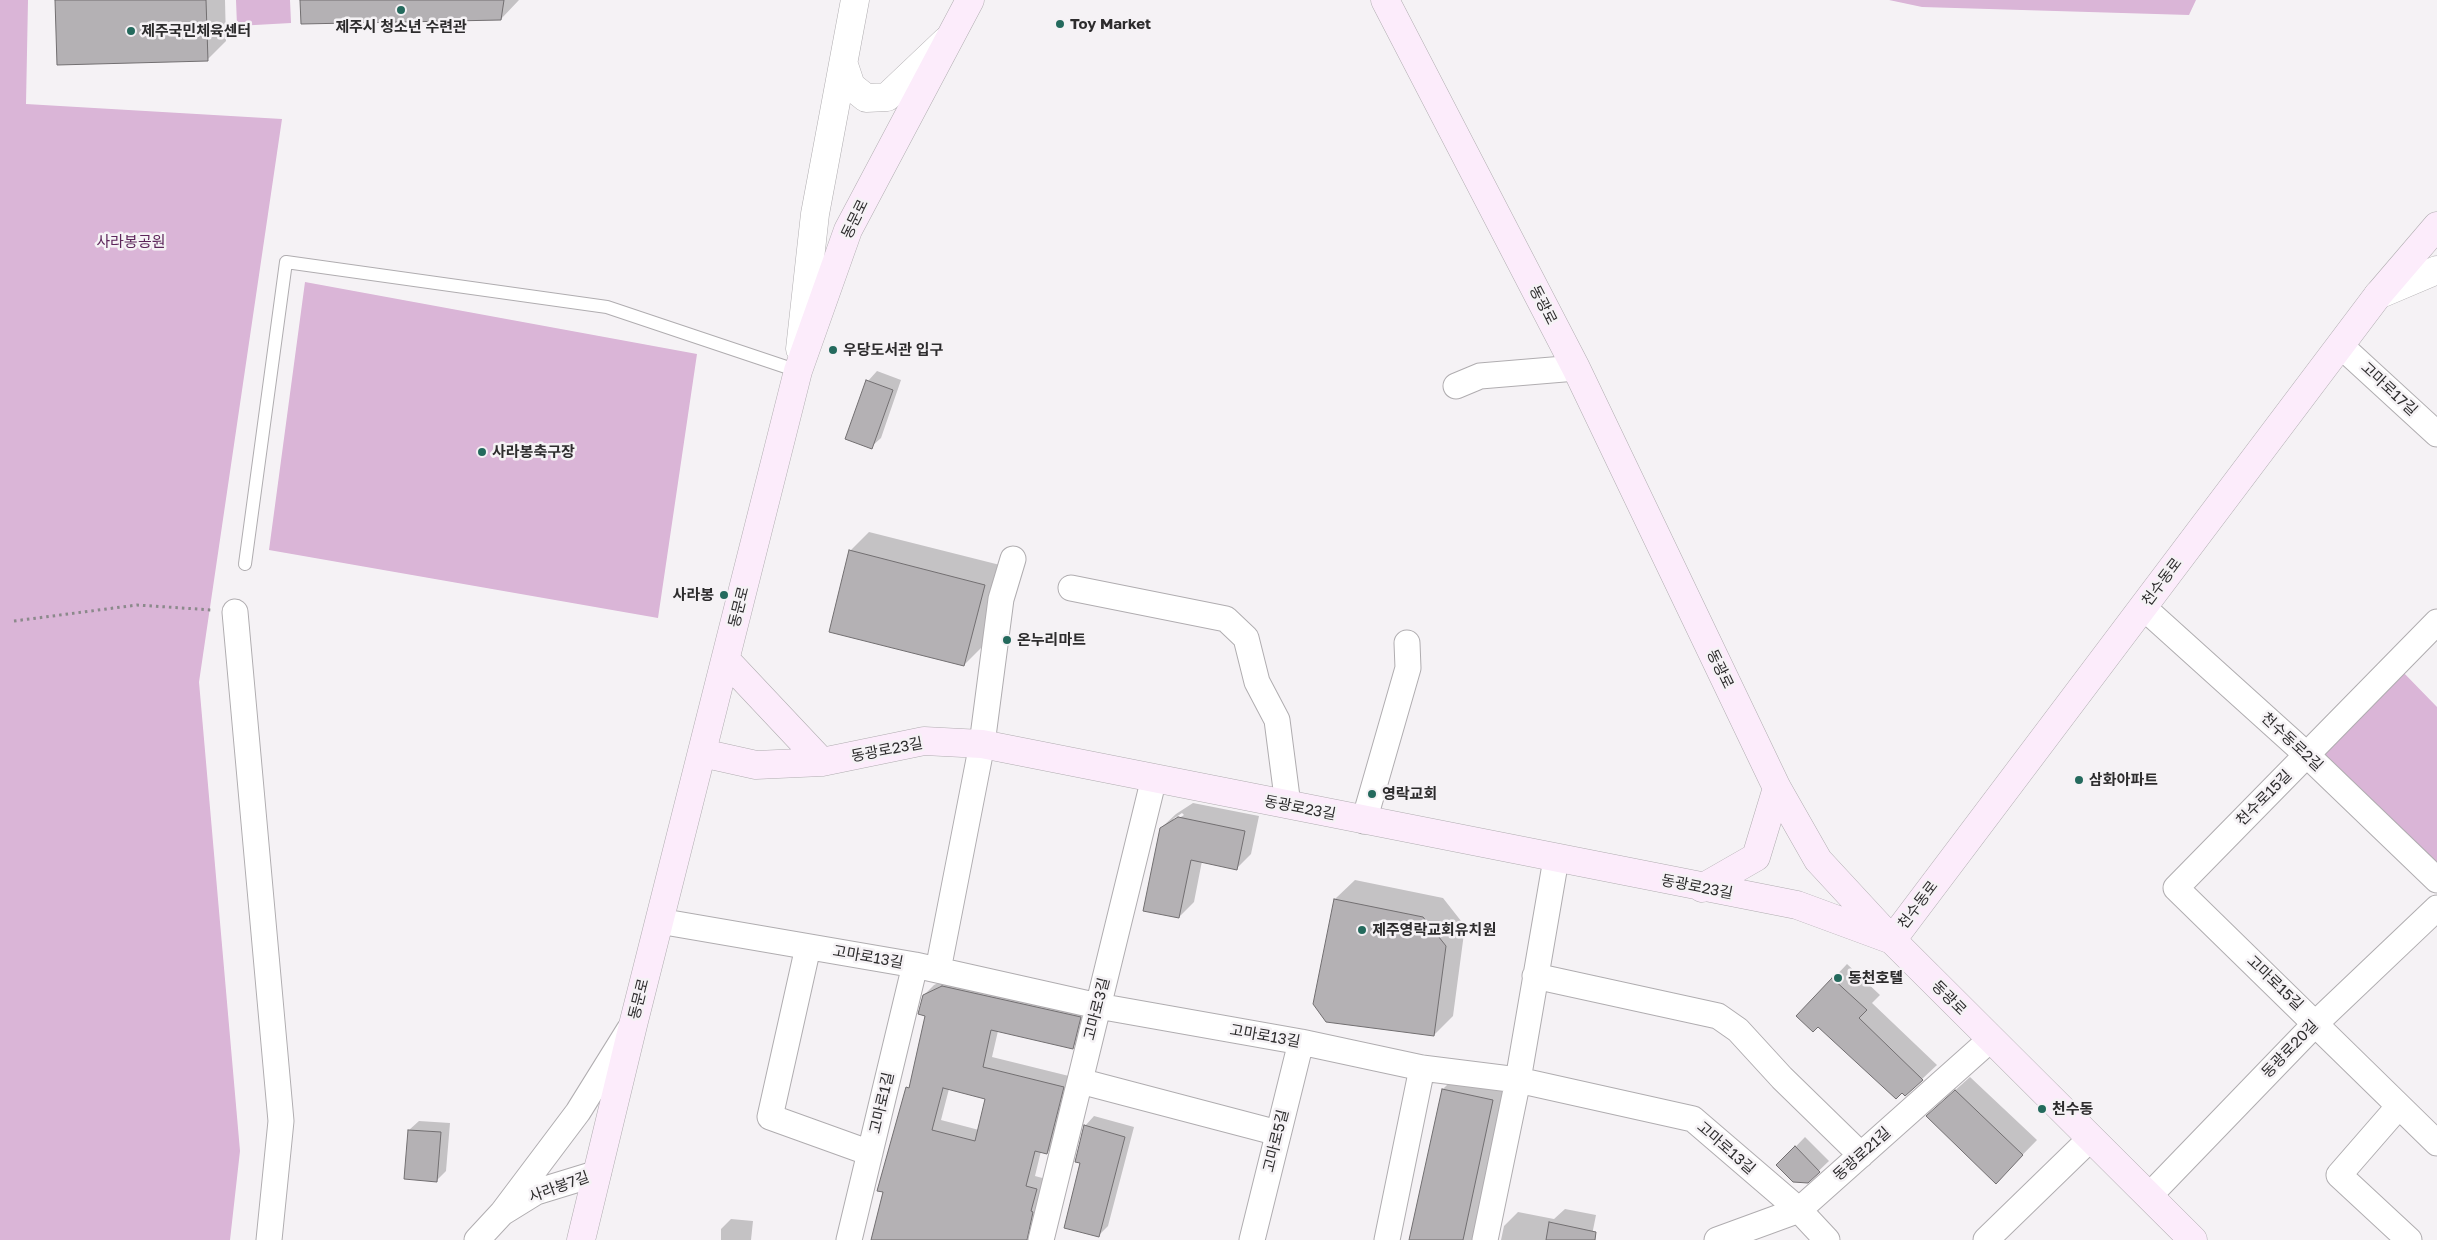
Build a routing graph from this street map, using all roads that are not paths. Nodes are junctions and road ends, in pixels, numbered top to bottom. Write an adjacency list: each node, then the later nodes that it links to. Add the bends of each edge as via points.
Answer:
1 (855, 0): 5 (street)
2 (970, 0): 4 (main road, 동문로)
3 (1385, 0): 10 (main road, 동광로)
4 (950, 38): 5 (street, via 887,97 866,98 851,86); 11 (main road, 동문로, via 848,230)
5 (844, 65): 11 (street, via 815,214)
6 (2437, 226): 8 (main road, 천수동로)
7 (2437, 270): 8 (street)
8 (2378, 295): 9 (main road, 천수동로)
9 (2340, 345): 13 (street, 고마로17길); 17 (main road, 천수동로)
10 (1576, 368): 12 (street, via 1480,376); 27 (main road, 동광로)
11 (798, 371): 15 (lane, via 607,307 286,262); 21 (main road, 동문로)
12 (1456, 386)
13 (2437, 434)
14 (1013, 559): 22 (street, 고마로1길, via 1001,599)
15 (245, 564)
16 (1071, 588): 28 (street, via 1226,619 1246,638 1258,682 1277,720)
17 (2143, 607): 24 (street, 천수동로2길); 36 (main road, 천수동로)
18 (235, 612): 58 (street, via 281,1121)
19 (2437, 622): 24 (street, 천수로15길)
20 (1407, 643): 29 (street, via 1408,668)
21 (726, 660): 23 (main road, 동문로); 25 (main road)
22 (982, 744): 25 (main road, 동광로23길, via 924,741); 26 (main road, 동광로23길); 38 (street, 고마로1길)
23 (702, 753): 25 (main road, 동광로23길, via 756,766); 35 (main road, 동문로)
24 (2307, 755): 31 (street, 천수동로2길); 33 (street, 천수로15길)
25 (822, 762)
26 (1154, 778): 28 (main road, 동광로23길); 40 (street, 고마로3길)
27 (1777, 788): 32 (main road, via 1756,857); 36 (main road, 동광로, via 1818,860)
28 (1288, 805): 29 (main road, 동광로23길)
29 (1364, 821): 30 (main road, 동광로23길)
30 (1556, 859): 32 (main road, 동광로23길); 39 (street)
31 (2437, 880)
32 (1702, 888): 36 (main road, 동광로23길, via 1797,905)
33 (2176, 888): 42 (street, 고마로15길)
34 (2437, 908): 42 (street, 동광로20길)
35 (659, 921): 37 (street, 고마로13길); 41 (main road, 동문로)
36 (1892, 940): 43 (main road, 동광로)
37 (808, 947): 38 (street, 고마로13길); 52 (street, via 770,1116)
38 (926, 968): 40 (street, 고마로13길); 52 (street, 고마로1길)
39 (1535, 976): 46 (street); 53 (street, via 1718,1016 1738,1030)
40 (1098, 1006): 44 (street, 고마로13길); 47 (street, 고마로3길)
41 (634, 1021): 54 (main road, 동문로); 57 (street, via 578,1112)
42 (2316, 1022): 48 (street, 고마로15길); 55 (street, 동광로20길)
43 (1991, 1040): 50 (main road, 동광로); 53 (street, 동광로21길)
44 (1300, 1042): 45 (street, 고마로13길); 49 (street, 고마로5길)
45 (1422, 1068): 46 (street, 고마로13길); 64 (street)
46 (1518, 1080): 56 (street, 고마로13길, via 1693,1119); 65 (street)
47 (1080, 1081): 49 (street); 62 (street, 고마로3길)
48 (2400, 1106): 51 (street, 고마로15길); 70 (street, via 2339,1175)
49 (1278, 1133): 63 (street, 고마로5길)
50 (2091, 1138): 55 (main road, 동광로); 68 (street)
51 (2437, 1143)
52 (870, 1153): 61 (street, 고마로1길)
53 (1861, 1155): 56 (street, 동광로21길)
54 (598, 1173): 57 (street, 사라봉7길, via 536,1192); 60 (main road, 동문로)
55 (2149, 1196): 69 (main road, 동광로)
56 (1799, 1210): 66 (street, 동광로21길); 67 (street, 고마로13길)
57 (502, 1213): 59 (street, 사라봉7길)
58 (269, 1240)
59 (477, 1240)
60 (582, 1240)
61 (849, 1240)
62 (1041, 1240)
63 (1252, 1240)
64 (1387, 1240)
65 (1485, 1240)
66 (1717, 1240)
67 (1828, 1240)
68 (1986, 1240)
69 (2193, 1240)
70 (2409, 1240)

